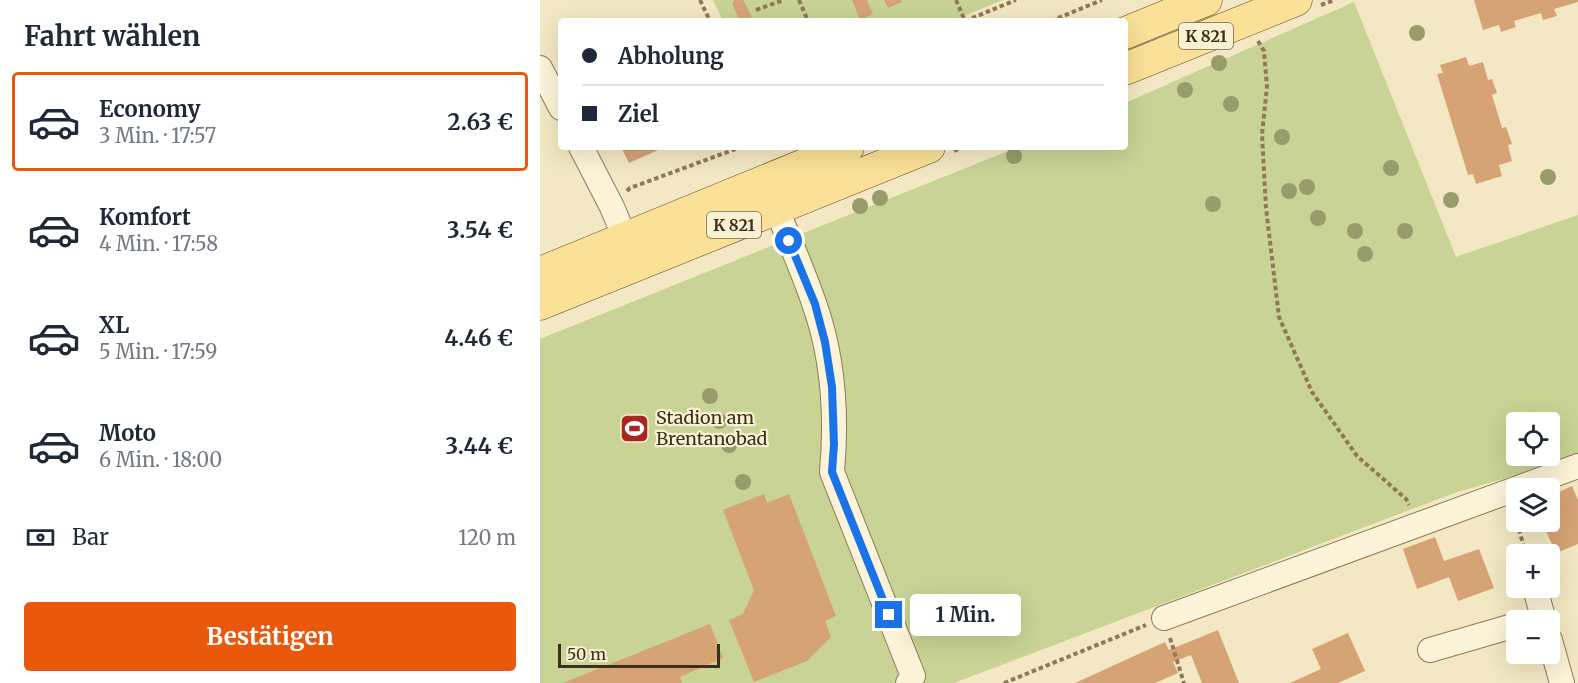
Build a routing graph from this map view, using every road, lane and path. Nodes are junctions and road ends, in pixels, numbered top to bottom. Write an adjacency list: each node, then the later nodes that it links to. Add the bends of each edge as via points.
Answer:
1 (700, 0): 10 (path)
2 (784, 0): 9 (path)
3 (799, 0): 11 (path)
4 (956, 0): 12 (path)
5 (1016, 0): 13 (path)
6 (1102, 0): 14 (path)
7 (1206, 0): 15 (main road, K 821)
8 (1296, 0): 18 (main road, K 821)
9 (756, 10)
10 (709, 18)
11 (807, 18)
12 (964, 18)
13 (972, 18)
14 (1058, 18)
15 (1128, 32)
16 (1252, 32): 30 (path, via 1265,60 1267,87 1262,134 1266,208 1280,317 1312,392 1357,456 1406,499)
17 (540, 68): 19 (street)
18 (1128, 68)
19 (558, 102)
20 (583, 150): 24 (street)
21 (733, 150): 24 (path, via 630,188)
22 (841, 150): 26 (main road, K 821)
23 (921, 150): 25 (main road, K 821)
24 (612, 207): 26 (street)
25 (776, 208): 28 (main road, K 821); 35 (street, via 815,304 825,342 832,387 832,472 913,676)
26 (625, 238): 27 (main road, K 821)
27 (540, 273)
28 (540, 304)
29 (1578, 466): 30 (street)
30 (1416, 526): 31 (street)
31 (1164, 618): 36 (path); 37 (path)
32 (1506, 627): 33 (street)
33 (1430, 650)
34 (1557, 664): 38 (street)
35 (908, 683)
36 (1004, 683)
37 (1184, 683)
38 (1562, 683)

